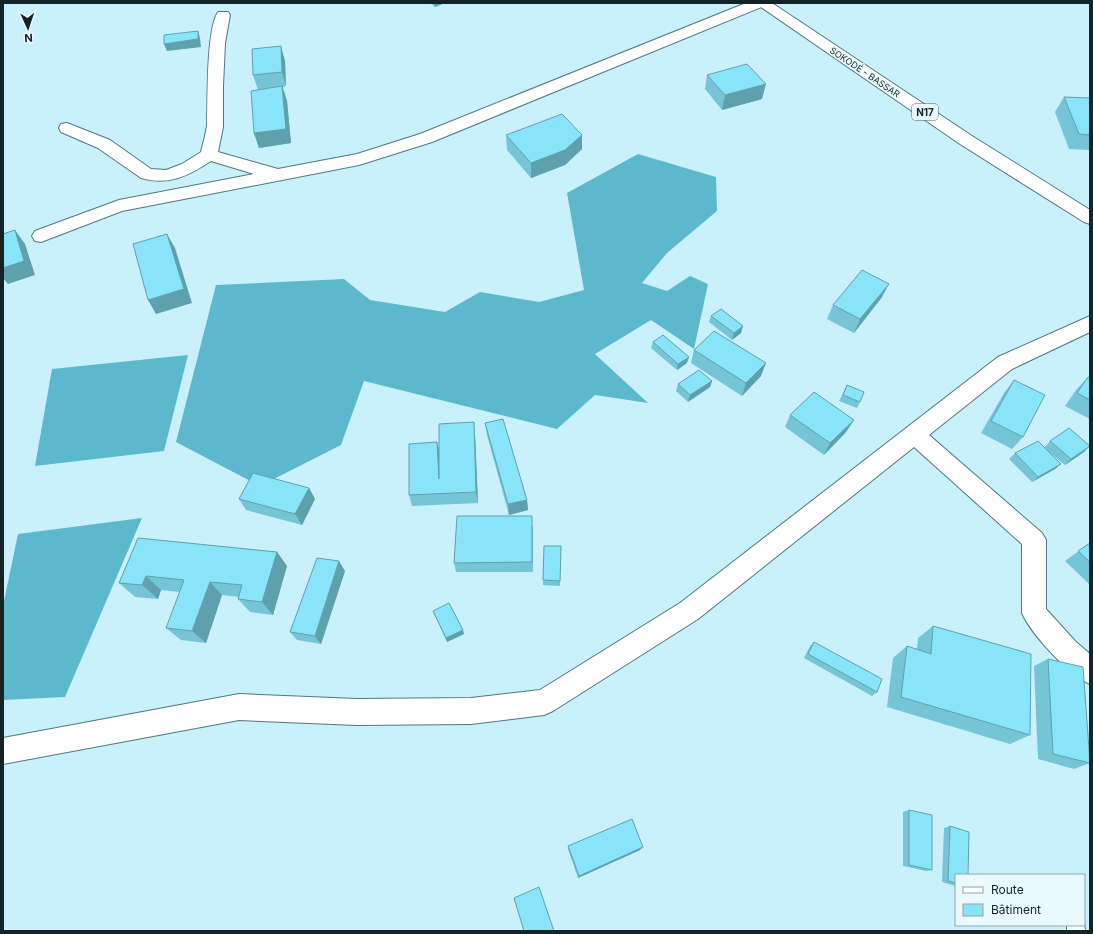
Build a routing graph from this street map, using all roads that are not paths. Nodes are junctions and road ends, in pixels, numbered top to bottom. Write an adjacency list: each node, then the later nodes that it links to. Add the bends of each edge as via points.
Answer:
1 (760, 3): 5 (street, via 426,138 359,159); 6 (street, SOKODÉ - BASSAR / N17, via 966,140)
2 (223, 15): 4 (street, via 218,43 215,127)
3 (68, 128): 4 (street, via 104,144 147,174 167,176 188,168)
4 (209, 155): 5 (street)
5 (277, 174): 7 (street, via 119,206)
6 (1090, 218)
7 (41, 236)
8 (1090, 322): 9 (street, via 1005,363)
9 (914, 434): 10 (street, via 1034,540 1034,613 1066,650); 11 (street, via 689,611 544,702 471,711 357,712 239,707)
10 (1090, 671)
11 (3, 751)

